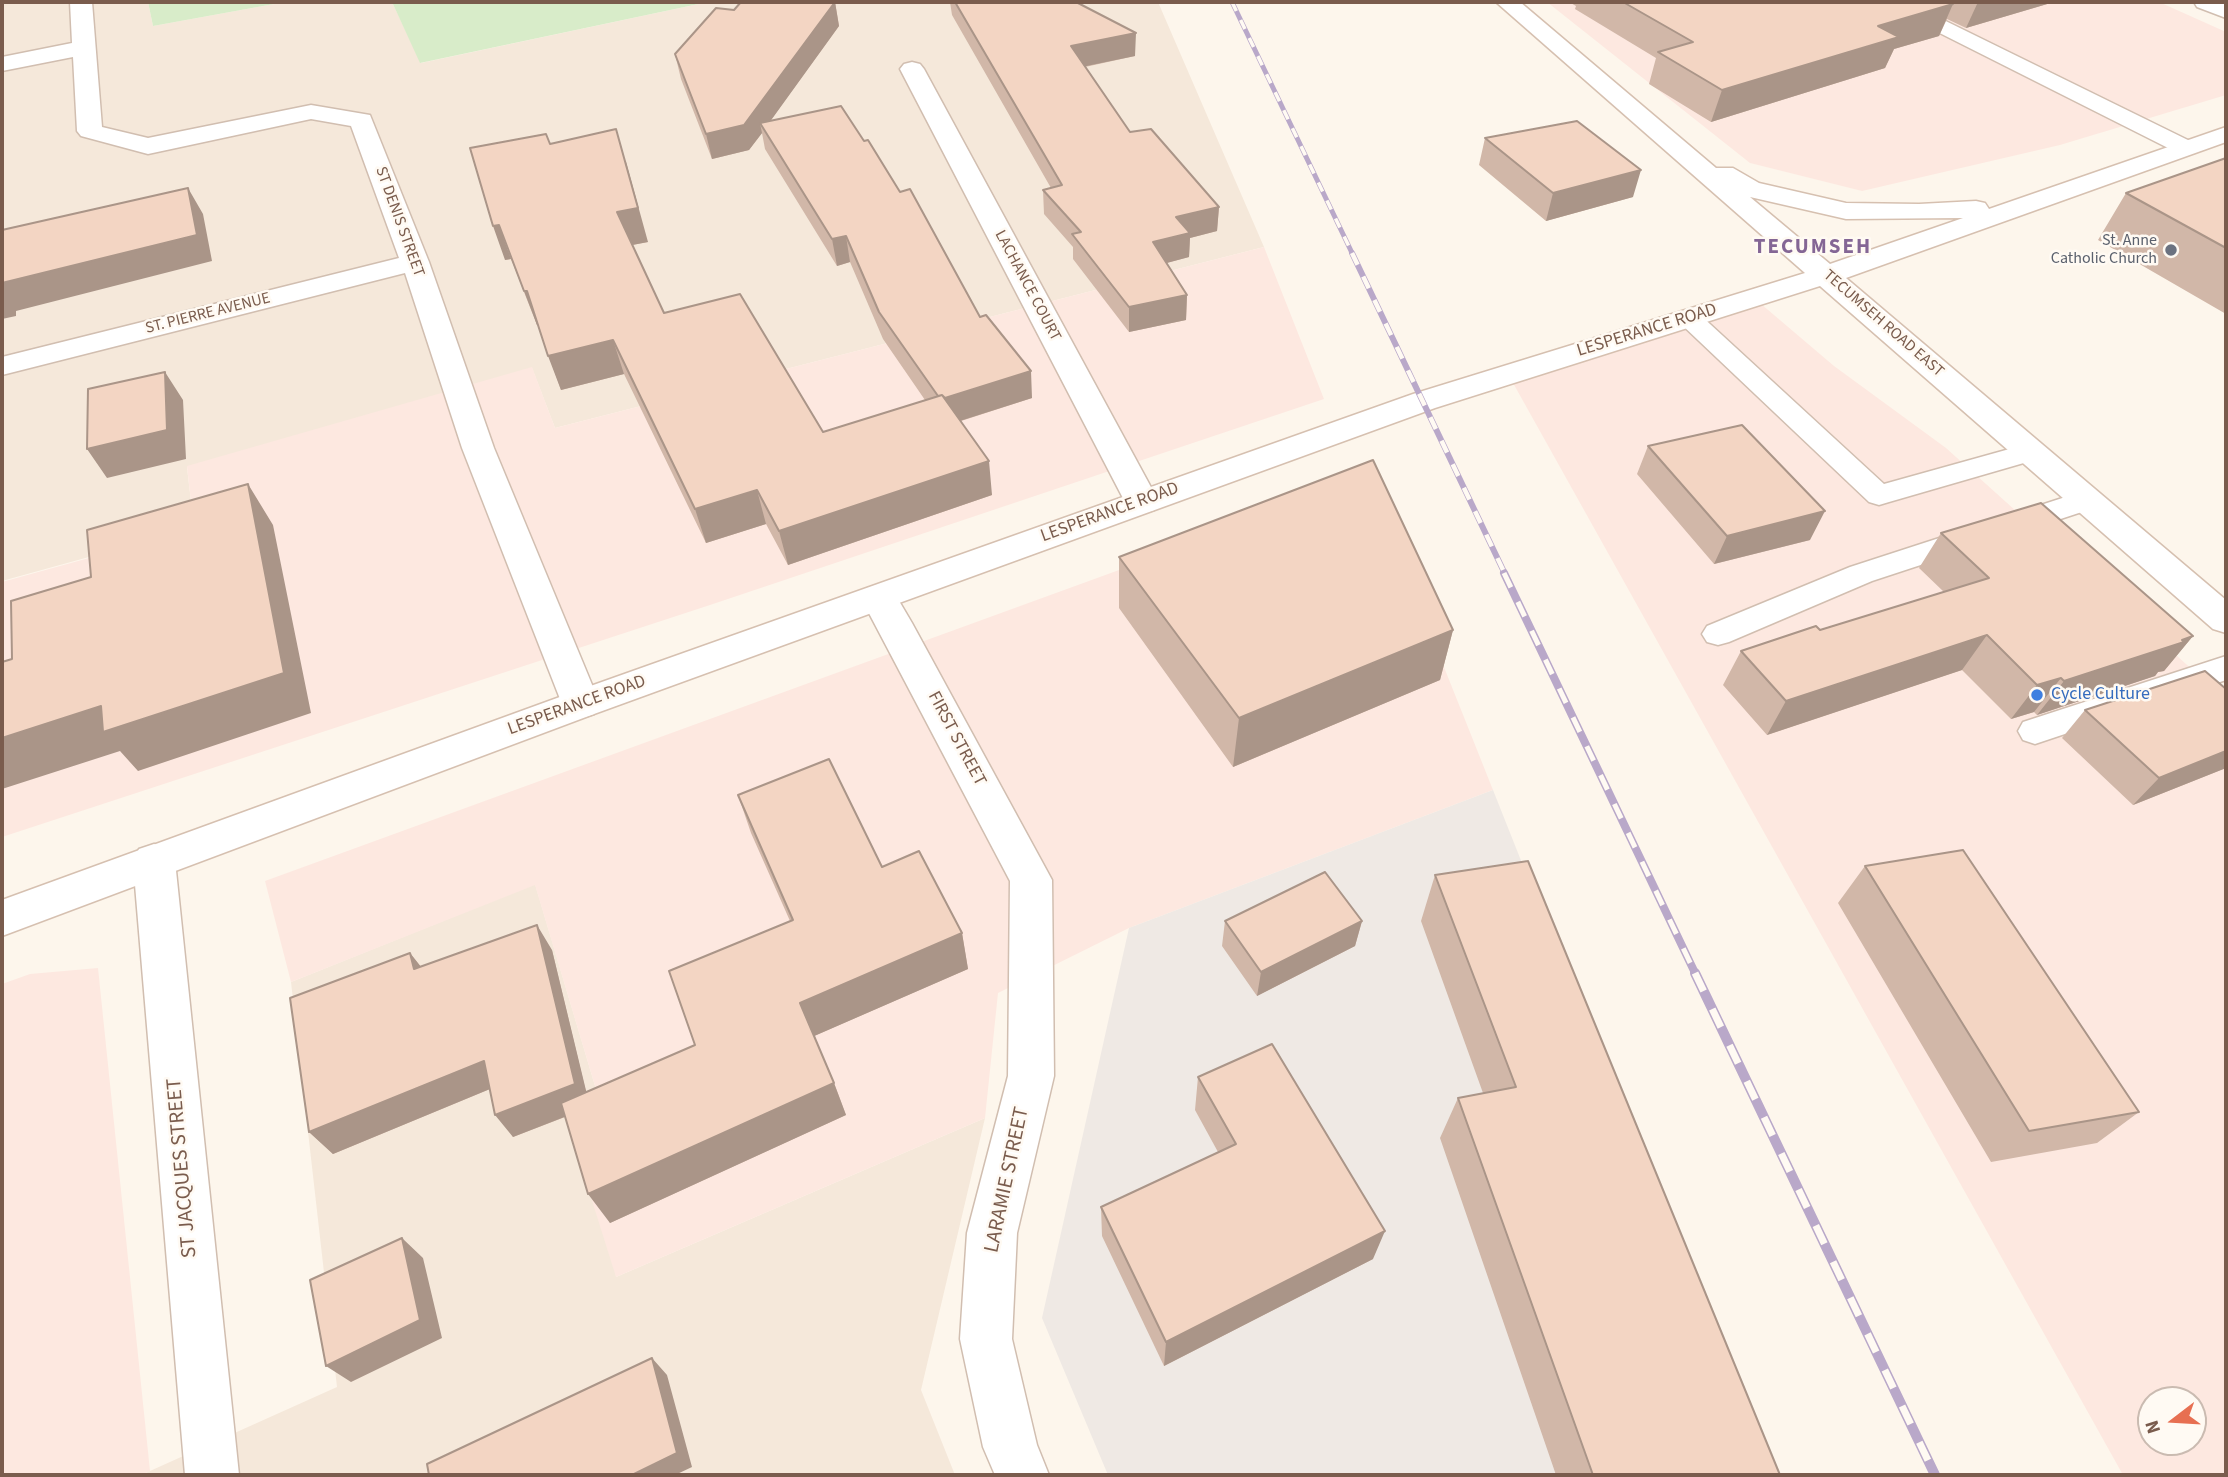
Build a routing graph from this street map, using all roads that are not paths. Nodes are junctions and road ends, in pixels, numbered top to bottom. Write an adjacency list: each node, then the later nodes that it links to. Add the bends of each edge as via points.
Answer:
1 (81, 2): 6 (street, ST DENIS STREET)
2 (1507, 2): 10 (street, TECUMSEH ROAD EAST)
3 (1893, 2): 11 (lane)
4 (2205, 2): 5 (street)
5 (2226, 11)
6 (83, 48): 7 (street); 13 (street, ST DENIS STREET, via 90,131 148,146 311,112 361,120)
7 (2, 64)
8 (912, 69): 19 (street, LACHANCE COURT)
9 (2226, 134): 11 (street, LESPERANCE ROAD)
10 (1669, 143): 12 (street, via 1750,189 1846,211); 14 (street, TECUMSEH ROAD EAST)
11 (2186, 148): 12 (street, LESPERANCE ROAD)
12 (2020, 206): 14 (street, LESPERANCE ROAD)
13 (415, 262): 16 (street, ST. PIERRE AVENUE); 24 (street, ST DENIS STREET, via 478,448)
14 (1827, 275): 15 (street, LESPERANCE ROAD); 17 (street, TECUMSEH ROAD EAST)
15 (1689, 318): 17 (lane, via 1879,495); 19 (street, LESPERANCE ROAD, via 1424,401)
16 (2, 366)
17 (2031, 452): 18 (street, TECUMSEH ROAD EAST)
18 (2087, 500): 21 (street, TECUMSEH ROAD EAST); 22 (lane, via 1861,574)
19 (1142, 502): 20 (street, LESPERANCE ROAD)
20 (879, 598): 24 (street, LESPERANCE ROAD); 27 (street, FIRST STREET)
21 (2226, 620)
22 (1718, 634)
23 (2226, 668): 25 (lane)
24 (580, 704): 26 (street, LESPERANCE ROAD)
25 (2035, 731)
26 (154, 861): 28 (street, LESPERANCE ROAD); 29 (street, ST JACQUES STREET)
27 (1031, 880): 30 (street, LARAMIE STREET, via 1031,1076 992,1233 986,1339 1010,1447)
28 (2, 918)
29 (212, 1475)
30 (1022, 1475)

